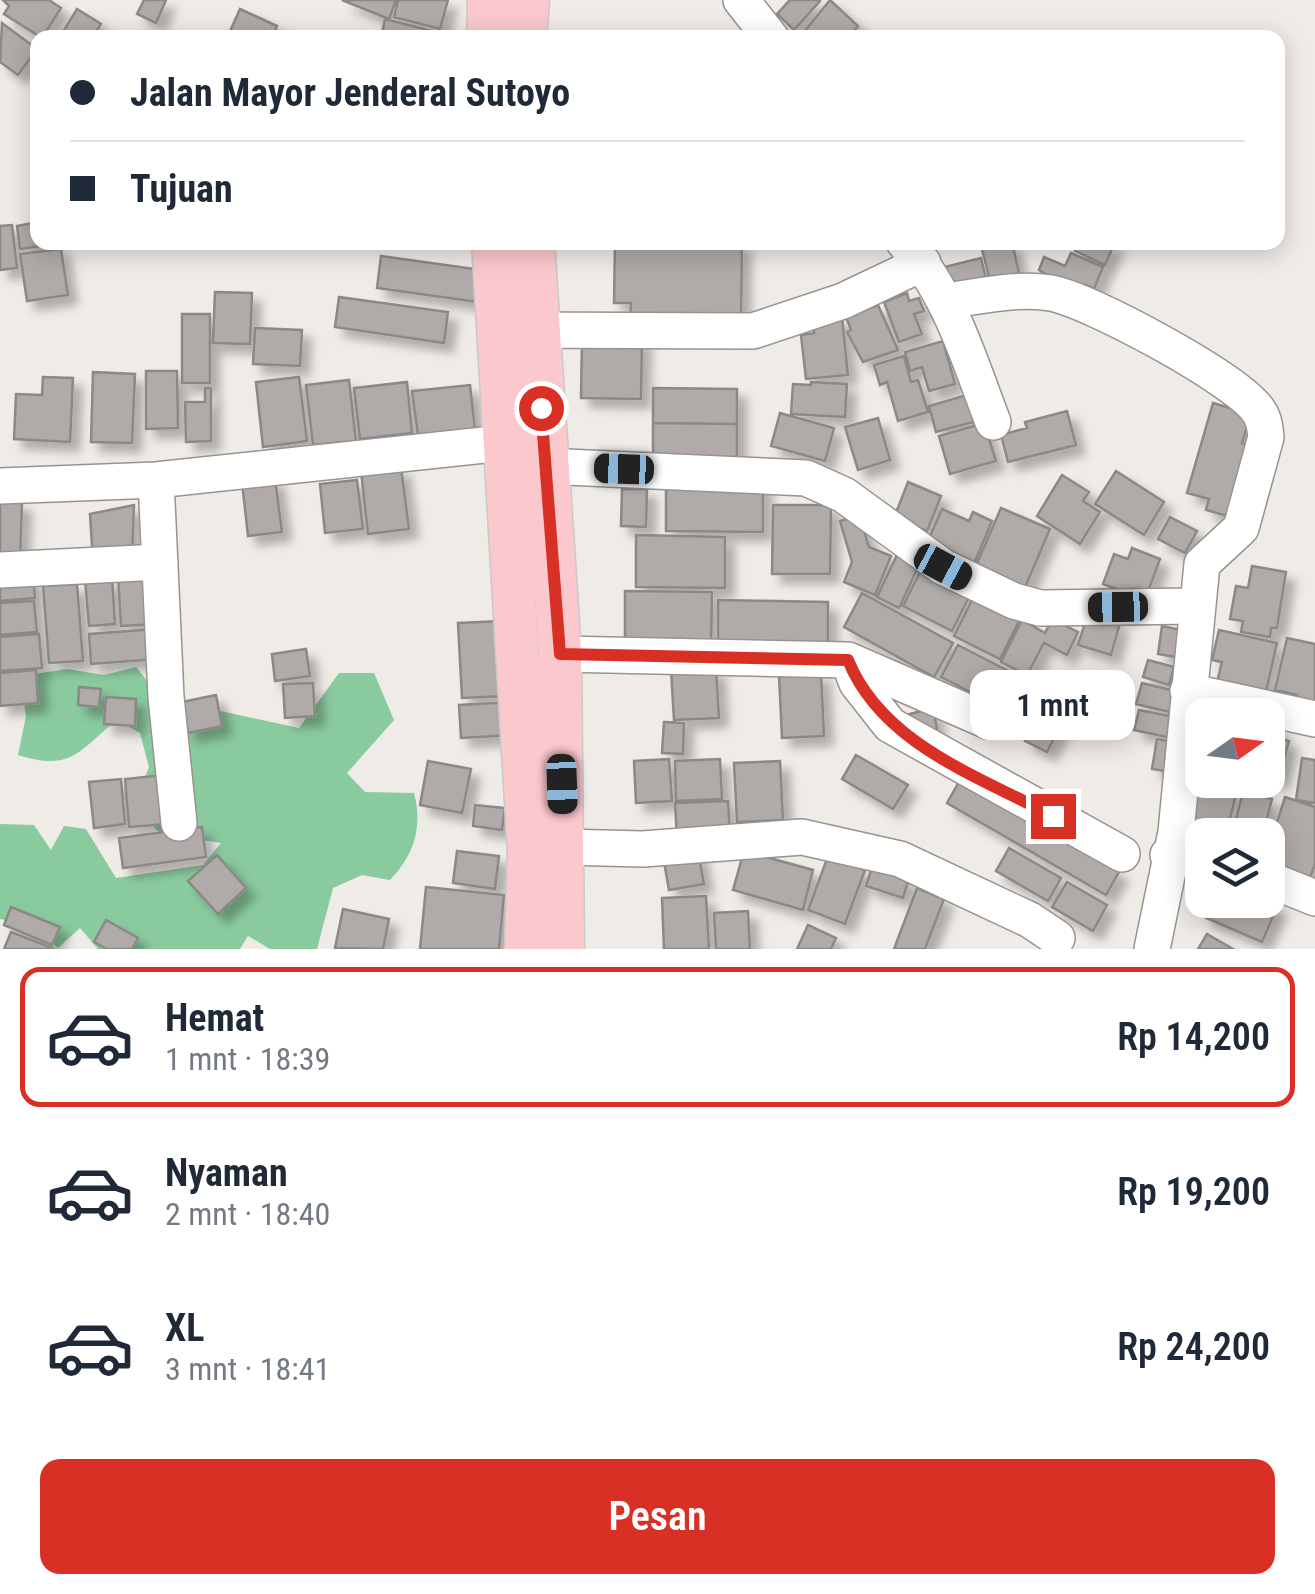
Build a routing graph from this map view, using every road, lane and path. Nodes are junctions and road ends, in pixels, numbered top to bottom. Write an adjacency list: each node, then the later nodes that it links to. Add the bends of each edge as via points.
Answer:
1 (489, 0): 4 (main road)
2 (528, 0): 5 (main road)
3 (740, 0): 6 (street)
4 (488, 30)
5 (526, 30)
6 (764, 30)
7 (493, 250): 12 (main road)
8 (534, 250): 11 (main road)
9 (914, 253): 10 (street); 11 (street, via 843,301 753,331)
10 (945, 301): 13 (street); 20 (street, via 1027,292 1074,299 1204,370 1259,410 1266,437 1241,528 1202,564)
11 (540, 328): 12 (street); 15 (main road)
12 (495, 331): 14 (main road)
13 (994, 422)
14 (504, 443): 16 (street); 33 (main road, via 529,853)
15 (544, 466): 20 (street, via 806,478 844,495 943,567 1014,601 1040,608); 21 (main road)
16 (156, 480): 17 (street); 18 (street)
17 (0, 486)
18 (160, 562): 19 (street); 26 (street)
19 (0, 570)
20 (1196, 606): 23 (street)
21 (560, 654): 22 (street); 27 (main road)
22 (848, 660): 25 (street); 28 (street, via 890,726)
23 (1188, 690): 24 (street); 29 (street, via 1176,832)
24 (1315, 719)
25 (988, 721)
26 (180, 824)
27 (563, 846): 32 (street, via 643,849 802,837 900,858); 34 (main road)
28 (1122, 854)
29 (1185, 858): 35 (street)
30 (1285, 886): 31 (street)
31 (1315, 898)
32 (1058, 938)
33 (526, 949)
34 (563, 949)
35 (1152, 949)

